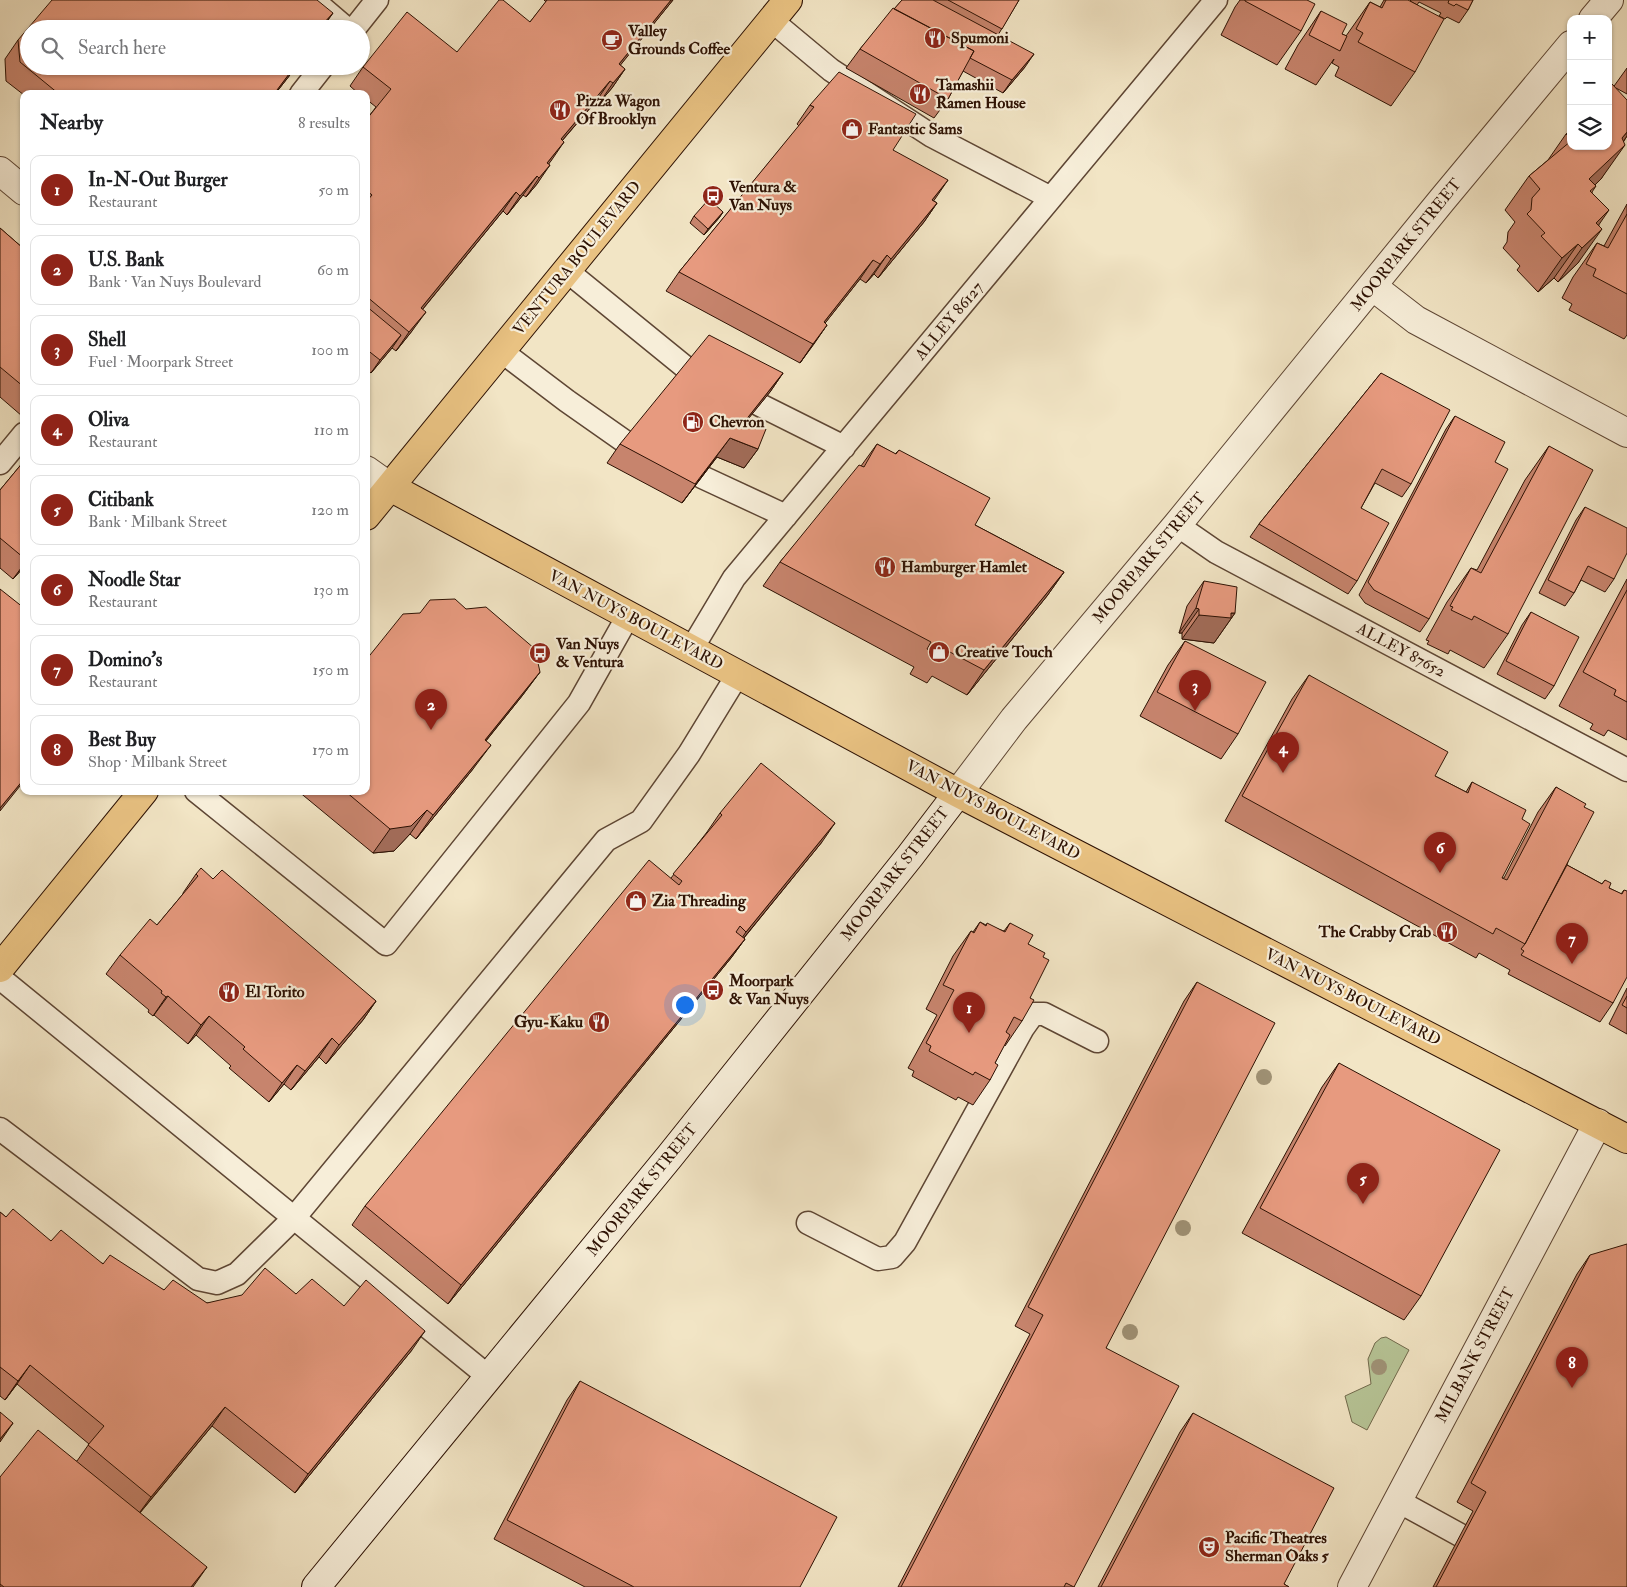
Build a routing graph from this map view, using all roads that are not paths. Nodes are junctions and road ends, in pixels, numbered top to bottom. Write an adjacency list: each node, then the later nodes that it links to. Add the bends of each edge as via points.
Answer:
1 (312, 0): 7 (lane)
2 (377, 0): 8 (lane)
3 (1216, 0): 14 (lane, ALLEY 86127)
4 (1609, 0): 6 (street)
5 (779, 10): 14 (lane, via 831,70 932,136); 15 (main road, VENTURA BOULEVARD)
6 (1596, 15)
7 (336, 20)
8 (361, 20)
9 (1567, 50): 16 (street, MOORPARK STREET)
10 (316, 75): 11 (lane)
11 (304, 90)
12 (0, 171): 13 (street)
13 (20, 188)
14 (1051, 198): 23 (lane, ALLEY 86127)
15 (567, 271): 17 (main road, VENTURA BOULEVARD); 18 (lane)
16 (1372, 286): 20 (street, via 1416,320); 30 (street, MOORPARK STREET)
17 (501, 351): 22 (lane); 27 (main road, VENTURA BOULEVARD)
18 (685, 367)
19 (760, 405): 23 (lane)
20 (1627, 433)
21 (20, 439): 24 (lane)
22 (624, 441)
23 (844, 447): 29 (lane, ALLEY 86127)
24 (0, 463)
25 (370, 473): 27 (street, VAN NUYS BOULEVARD)
26 (702, 477): 29 (lane)
27 (390, 487): 28 (main road, VENTURA BOULEVARD); 31 (main road, VAN NUYS BOULEVARD)
28 (370, 511)
29 (786, 516): 32 (lane, ALLEY 86127, via 734,578)
30 (1177, 525): 34 (lane, ALLEY 87652, via 1216,552); 35 (street, MOORPARK STREET, via 1014,720)
31 (628, 616): 32 (main road, VAN NUYS BOULEVARD); 37 (lane, via 579,703 386,944)
32 (691, 650): 33 (main road, VAN NUYS BOULEVARD)
33 (738, 674): 35 (main road, VAN NUYS BOULEVARD); 44 (lane, via 689,754 641,821 606,840)
34 (1627, 770)
35 (958, 793): 41 (main road, VAN NUYS BOULEVARD); 46 (street, MOORPARK STREET, via 801,994)
36 (141, 795): 38 (main road)
37 (201, 795)
38 (0, 968)
39 (0, 978): 44 (lane)
40 (1097, 1041): 45 (lane, via 1044,1014 1033,1014 905,1242 892,1257 878,1259)
41 (1598, 1123): 43 (main road, VAN NUYS BOULEVARD); 47 (street, MILBANK STREET)
42 (0, 1129): 44 (lane, via 198,1279 217,1283 237,1274)
43 (1627, 1139)
44 (294, 1218): 46 (lane)
45 (808, 1223)
46 (489, 1377): 49 (street, MOORPARK STREET)
47 (1398, 1501): 48 (lane); 50 (street, MILBANK STREET)
48 (1460, 1535)
49 (316, 1587)
50 (1352, 1587)

